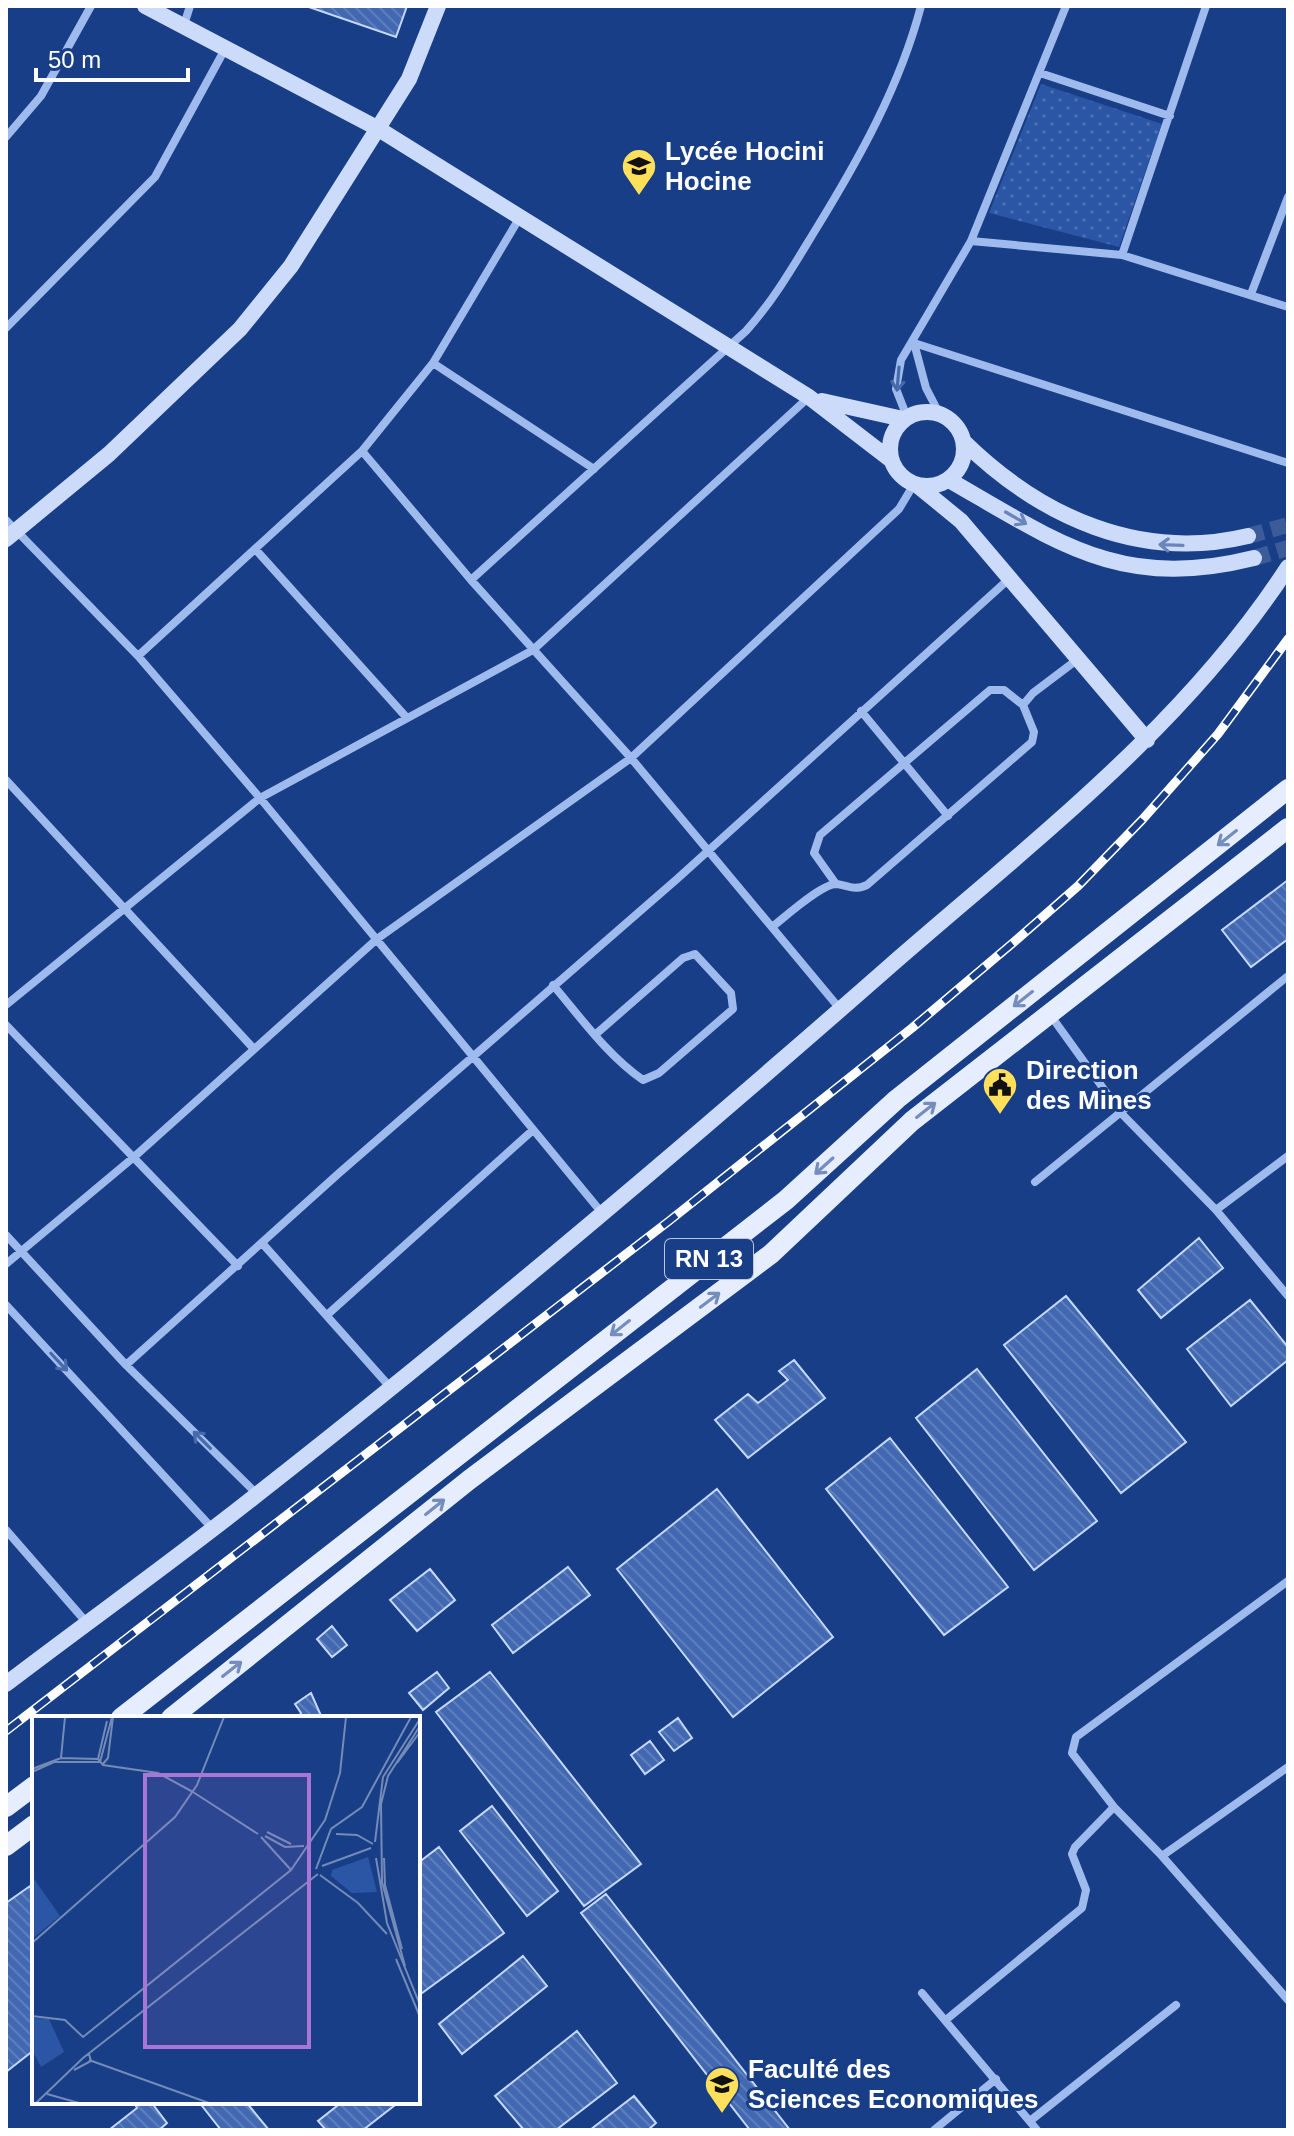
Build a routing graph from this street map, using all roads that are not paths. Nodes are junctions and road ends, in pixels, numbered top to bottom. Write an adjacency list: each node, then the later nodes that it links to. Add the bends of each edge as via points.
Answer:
1 (91, 6): 13 (street, via 41,96)
2 (145, 6): 8 (street)
3 (190, 6): 8 (street)
4 (438, 6): 12 (street, via 409,79)
5 (921, 6): 22 (street, via 910,47 858,162 771,302)
6 (1066, 6): 10 (street)
7 (1206, 6): 11 (street)
8 (184, 25): 9 (street)
9 (225, 49): 12 (street); 20 (street, via 155,177)
10 (1040, 73): 11 (street); 16 (street)
11 (1170, 116): 17 (street)
12 (377, 128): 15 (street); 35 (street, via 291,266 240,329 109,454)
13 (6, 137)
14 (1288, 197): 18 (street)
15 (520, 217): 22 (street); 23 (street)
16 (971, 241): 17 (street); 21 (street)
17 (1122, 255): 18 (street)
18 (1251, 294): 19 (street)
19 (1288, 307)
20 (6, 328)
21 (914, 343): 25 (street); 26 (street, one-way to 26, via 901,360 896,379); 30 (street)
22 (729, 346): 24 (street); 31 (street)
23 (433, 363): 28 (street); 31 (street)
24 (809, 397): 26 (street); 29 (street); 42 (street)
25 (939, 413): 26 (street); 27 (street, via 960,430)
26 (905, 418): 29 (street, via 891,438)
27 (964, 442): 32 (street, via 962,463); 36 (street, one-way to 27, via 1171,546 1107,533 1030,495)
28 (362, 451): 37 (street); 41 (street)
29 (891, 460): 33 (street)
30 (1288, 463)
31 (594, 469): 41 (street)
32 (946, 481): 33 (street); 34 (street); 38 (street, one-way to 38, via 1101,560 1178,571)
33 (916, 484): 34 (street); 49 (street, via 899,509)
34 (961, 521): 40 (street)
35 (9, 530): 43 (street)
36 (1248, 536)
37 (256, 550): 43 (street); 47 (street)
38 (1254, 558)
39 (1288, 567): 48 (street, via 1225,654)
40 (1010, 578): 44 (street); 46 (street)
41 (471, 580): 42 (street)
42 (533, 650): 47 (street); 49 (street)
43 (138, 656): 53 (street)
44 (1078, 659): 45 (street); 48 (street)
45 (1023, 705): 50 (street, via 1004,690 990,690); 54 (street, via 1034,732 1032,742)
46 (861, 711): 50 (street); 56 (street)
47 (407, 718): 53 (street)
48 (1147, 740): 64 (street)
49 (631, 758): 56 (street); 60 (street)
50 (905, 764): 54 (street); 57 (street, via 820,835 814,853)
51 (6, 780): 58 (street)
52 (1288, 789): 93 (main road, RN 13, one-way to 93, via 897,1099 786,1200)
53 (260, 798): 58 (street); 60 (street)
54 (948, 816): 57 (street, via 867,885 856,890)
55 (1288, 828): 65 (main road, RN 13)
56 (708, 851): 59 (street); 62 (street)
57 (836, 884): 59 (street)
58 (123, 907): 63 (street); 68 (street)
59 (772, 927): 64 (street)
60 (377, 939): 68 (street); 69 (street)
61 (1288, 976): 70 (street)
62 (553, 985): 67 (street); 69 (street)
63 (6, 1005)
64 (841, 1009): 76 (street)
65 (1049, 1014): 70 (street); 94 (main road, RN 13, one-way to 65, via 469,1480 771,1254 912,1121)
66 (6, 1025): 73 (street)
67 (596, 1034): 67 (street, via 643,1080 659,1073 733,1009 731,993 695,954 683,958)
68 (254, 1049): 73 (street)
69 (472, 1057): 71 (street); 78 (street)
70 (1121, 1113): 74 (street); 75 (street)
71 (533, 1130): 76 (street); 84 (street)
72 (1288, 1156): 75 (street)
73 (134, 1157): 79 (street); 81 (street)
74 (1035, 1182)
75 (1216, 1210): 82 (street)
76 (602, 1213): 86 (street)
77 (6, 1235): 79 (street)
78 (262, 1243): 81 (street); 84 (street)
79 (22, 1252): 80 (street); 85 (street)
80 (6, 1264)
81 (238, 1266): 85 (street)
82 (1288, 1296)
83 (6, 1305): 88 (street, one-way to 88)
84 (327, 1315): 86 (street)
85 (126, 1365): 87 (street, one-way to 85)
86 (390, 1387): 87 (street)
87 (257, 1495): 88 (street)
88 (212, 1528): 91 (street)
89 (6, 1530): 91 (street)
90 (1288, 1581): 98 (street, via 1076,1737 1072,1753)
91 (87, 1623): 92 (street)
92 (6, 1684)
93 (124, 1716)
94 (174, 1716)
95 (1288, 1767): 101 (street)
96 (32, 1788): 97 (main road)
97 (6, 1807)
98 (1114, 1807): 101 (street); 105 (street, via 1072,1854 1086,1890 1082,1908)
99 (32, 1826): 100 (main road)
100 (6, 1846)
101 (1162, 1856): 103 (street)
102 (922, 1993): 105 (street)
103 (1288, 2000)
104 (1176, 2005): 107 (street)
105 (947, 2019): 106 (street)
106 (996, 2079): 107 (street); 108 (street)
107 (1030, 2121): 109 (street)
108 (934, 2130)
109 (1037, 2130)

